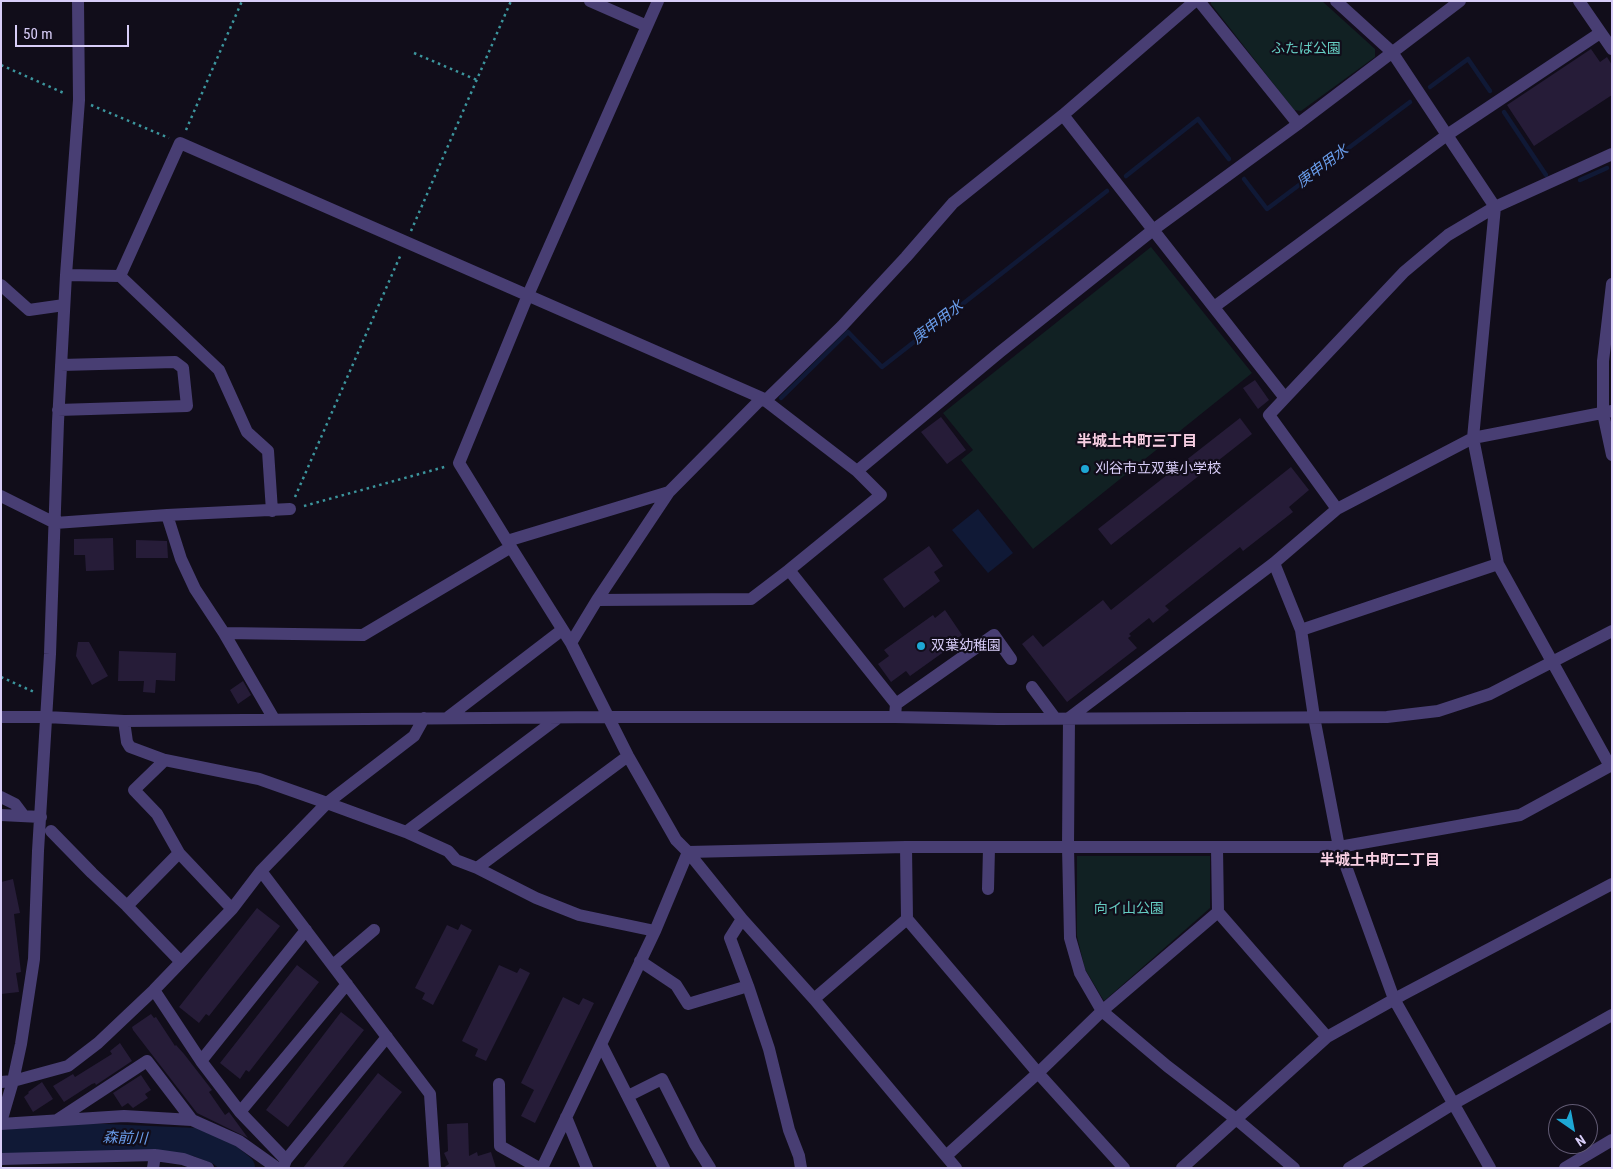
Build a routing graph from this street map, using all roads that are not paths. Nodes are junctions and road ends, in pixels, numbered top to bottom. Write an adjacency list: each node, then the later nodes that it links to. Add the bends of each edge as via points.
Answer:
1 (78, 1): 19 (street, via 79,100)
2 (590, 1): 9 (street)
3 (658, 1): 9 (street)
4 (1195, 1): 13 (street)
5 (1199, 1): 14 (street)
6 (1336, 1): 12 (street)
7 (1460, 1): 12 (street)
8 (1579, 1): 10 (street)
9 (647, 26): 23 (street)
10 (1600, 32): 11 (street); 15 (street)
11 (1612, 49)
12 (1392, 52): 14 (street); 15 (street)
13 (1063, 116): 18 (street); 28 (street, via 953,203 842,326)
14 (1298, 124): 18 (street)
15 (1447, 135): 17 (street); 25 (street)
16 (1612, 154): 17 (street)
17 (1495, 207): 27 (street, via 1448,235 1404,272); 31 (street)
18 (1153, 230): 25 (street); 33 (street)
19 (66, 275): 20 (street); 24 (street)
20 (120, 276): 23 (street, via 180,143); 38 (street, via 219,370 247,432 268,451)
21 (1612, 284): 30 (street, via 1603,361)
22 (1, 285): 24 (street, via 29,310)
23 (528, 295): 28 (street); 41 (street, via 459,463)
24 (64, 305): 26 (street)
25 (1214, 307): 27 (street)
26 (61, 365): 29 (street); 29 (street, via 175,362 183,368 187,406)
27 (1285, 398): 37 (street, via 1269,415)
28 (764, 400): 33 (street); 34 (street)
29 (58, 410): 40 (street)
30 (1607, 412): 31 (street); 32 (street)
31 (1473, 438): 37 (street); 43 (street)
32 (1612, 455)
33 (857, 472): 44 (street, via 881,495)
34 (669, 492): 41 (street); 45 (street)
35 (1, 496): 40 (street)
36 (290, 509): 38 (street)
37 (1337, 509): 42 (street)
38 (272, 511): 39 (street)
39 (167, 515): 40 (street); 49 (street, via 195,589)
40 (55, 523): 56 (street)
41 (509, 544): 46 (street); 49 (street, via 363,635)
42 (1274, 563): 47 (street); 64 (street)
43 (1498, 564): 47 (street); 52 (street)
44 (789, 570): 45 (street, via 751,599); 54 (street)
45 (597, 600): 50 (street)
46 (562, 630): 50 (street); 60 (street)
47 (1302, 630): 58 (street)
48 (1612, 631): 52 (street)
49 (224, 633): 65 (street)
50 (571, 643): 57 (street)
51 (1011, 659): 54 (street, via 994,635)
52 (1552, 663): 58 (street, via 1490,694 1438,711 1387,717); 69 (street)
53 (1032, 687): 63 (street)
54 (896, 704): 62 (street)
55 (1, 717): 56 (street)
56 (46, 717): 66 (street); 74 (street)
57 (608, 717): 61 (street); 62 (street); 67 (street)
58 (1314, 717): 64 (street); 77 (street)
59 (424, 718): 60 (street); 65 (street); 71 (street, via 414,736)
60 (447, 718): 61 (street)
61 (558, 718): 76 (street)
62 (895, 718): 63 (street)
63 (1055, 718): 64 (street)
64 (1068, 718): 79 (street)
65 (274, 719): 66 (street)
66 (124, 721): 68 (street, via 130,747)
67 (628, 756): 82 (street, via 676,840); 84 (street)
68 (165, 760): 71 (street, via 259,780); 83 (street, via 134,790 157,814)
69 (1611, 768): 77 (street, via 1520,815)
70 (1, 798): 73 (street, via 15,804)
71 (327, 803): 76 (street); 85 (street)
72 (1, 815): 73 (street)
73 (24, 816): 74 (street)
74 (41, 817): 111 (street, via 34,959 21,1044)
75 (51, 831): 88 (street)
76 (406, 832): 84 (street, via 448,850 456,860)
77 (1339, 846): 81 (street); 103 (street)
78 (906, 847): 80 (street); 82 (street); 92 (street)
79 (1068, 847): 80 (street); 81 (street); 104 (street, via 1070,938 1080,972)
80 (989, 848): 87 (street)
81 (1217, 848): 90 (street)
82 (688, 852): 91 (street); 95 (street)
83 (179, 853): 88 (street); 89 (street)
84 (477, 868): 95 (street, via 536,898 579,915)
85 (262, 871): 89 (street); 93 (street)
86 (1612, 884): 103 (street)
87 (988, 889)
88 (127, 906): 97 (street)
89 (232, 909): 97 (street)
90 (1218, 912): 104 (street); 107 (street)
91 (742, 919): 100 (street, via 730,938); 102 (street)
92 (907, 919): 102 (street); 110 (street)
93 (306, 930): 98 (street); 109 (street)
94 (374, 930): 98 (street)
95 (655, 931): 96 (street)
96 (640, 961): 100 (street, via 676,985 688,1004); 108 (street)
97 (181, 962): 101 (street)
98 (333, 965): 99 (street)
99 (347, 984): 106 (street); 115 (street)
100 (748, 986): 132 (street, via 769,1049)
101 (154, 990): 109 (street); 111 (street, via 98,1043 68,1066)
102 (814, 999): 124 (street)
103 (1394, 999): 107 (street); 114 (street)
104 (1102, 1012): 110 (street); 117 (street)
105 (1612, 1015): 114 (street)
106 (387, 1037): 125 (street); 127 (street, via 430,1094)
107 (1327, 1037): 117 (street)
108 (601, 1044): 113 (street); 116 (street)
109 (202, 1061): 115 (street)
110 (1038, 1073): 124 (street); 133 (street)
111 (7, 1082): 120 (street)
112 (499, 1084): 128 (street, via 500,1146)
113 (628, 1096): 130 (street); 131 (street, via 662,1079)
114 (1453, 1104): 136 (street); 137 (street)
115 (240, 1112): 125 (street)
116 (566, 1117): 128 (street); 129 (street)
117 (1236, 1119): 134 (street); 135 (street)
118 (57, 1120): 119 (street, via 124,1116); 119 (street, via 148,1061); 120 (street)
119 (192, 1120): 125 (street)
120 (1, 1123)
121 (1612, 1140): 138 (street)
122 (1, 1159): 123 (street)
123 (154, 1161): 126 (street, via 183,1159)
124 (949, 1163)
125 (282, 1165)
126 (208, 1168)
127 (435, 1168)
128 (541, 1168)
129 (587, 1168)
130 (664, 1168)
131 (710, 1168)
132 (801, 1168)
133 (1124, 1168)
134 (1182, 1168)
135 (1294, 1168)
136 (1349, 1168)
137 (1490, 1168)
138 (1565, 1168)

